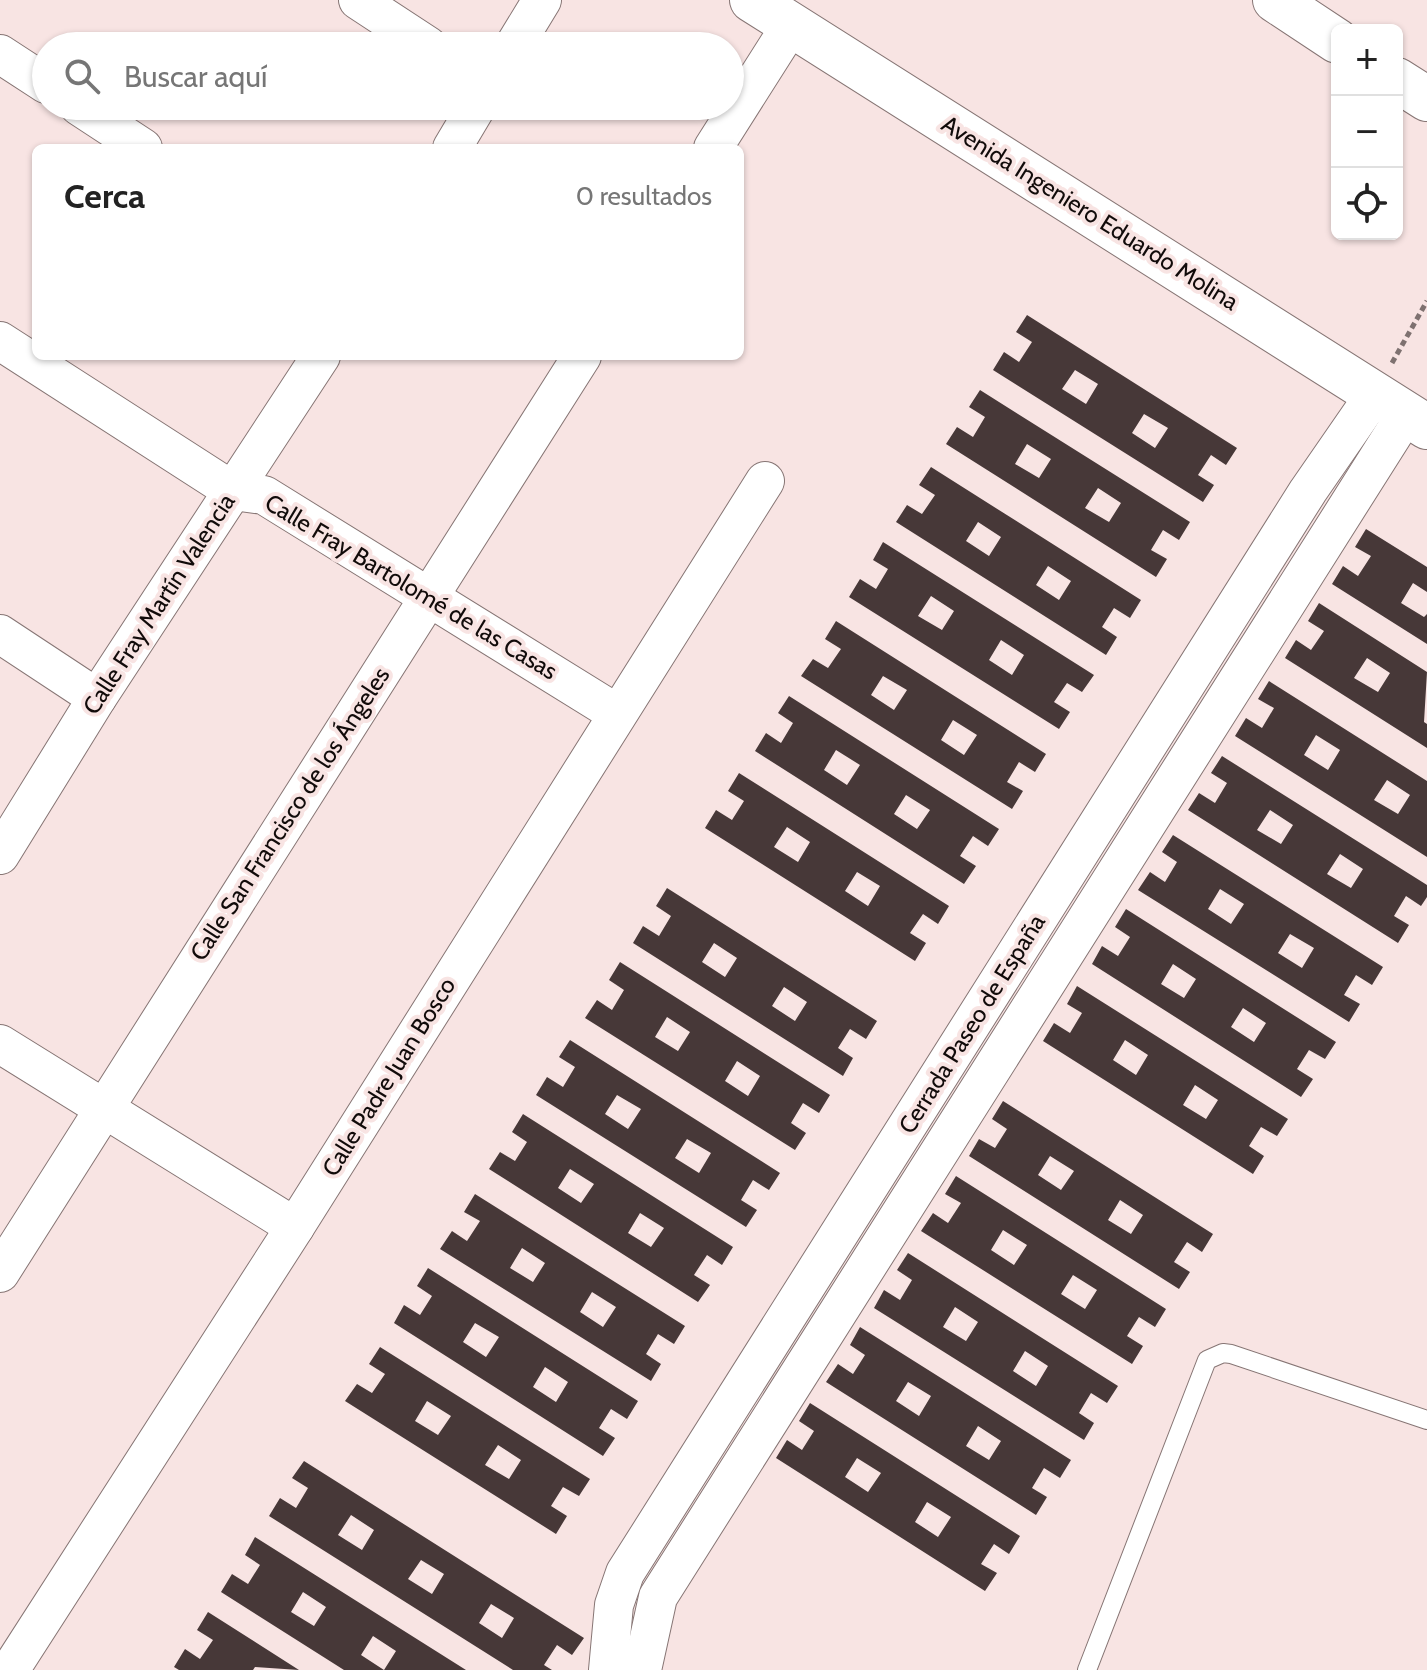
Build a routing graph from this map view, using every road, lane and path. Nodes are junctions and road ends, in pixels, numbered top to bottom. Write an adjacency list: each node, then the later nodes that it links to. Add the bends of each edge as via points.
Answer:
1 (358, 0): 6 (street)
2 (542, 0): 7 (street)
3 (752, 0): 5 (main road, Avenida Ingeniero Eduardo Molina)
4 (1275, 0): 8 (main road)
5 (791, 25): 12 (street); 24 (main road, Avenida Ingeniero Eduardo Molina)
6 (407, 32)
7 (523, 32)
8 (1331, 37)
9 (0, 54): 10 (street)
10 (32, 75)
11 (1403, 84): 13 (main road)
12 (744, 99)
13 (1427, 99)
14 (100, 120): 17 (street)
15 (469, 120): 18 (street)
16 (731, 120): 19 (street)
17 (137, 144)
18 (454, 144)
19 (716, 144)
20 (1427, 301): 24 (path)
21 (0, 341): 26 (street, Calle Fray Bartolomé de las Casas)
22 (318, 360): 26 (street, Calle Fray Martín Valencia)
23 (579, 360): 27 (street, Calle San Francisco de los Ángeles)
24 (1403, 412): 37 (street, Cerrada Paseo de España, via 1308,491 987,1038 625,1573 614,1605)
25 (765, 481): 30 (street, Calle Padre Juan Bosco)
26 (233, 491): 27 (street, Calle Fray Bartolomé de las Casas, via 264,495); 29 (street, Calle Fray Martín Valencia)
27 (430, 596): 30 (street, Calle Fray Bartolomé de las Casas); 33 (street, Calle San Francisco de los Ángeles)
28 (0, 634): 29 (street)
29 (97, 698): 31 (street, Calle Fray Martín Valencia)
30 (616, 713): 34 (street, Calle Padre Juan Bosco)
31 (0, 855)
32 (0, 1044): 33 (street)
33 (104, 1106): 34 (street); 35 (street, Calle San Francisco de los Ángeles)
34 (295, 1227): 38 (street, Calle Padre Juan Bosco)
35 (0, 1273)
36 (1427, 1420): 39 (lane, via 1231,1354 1207,1360)
37 (626, 1664)
38 (10, 1670)
39 (1087, 1670)

